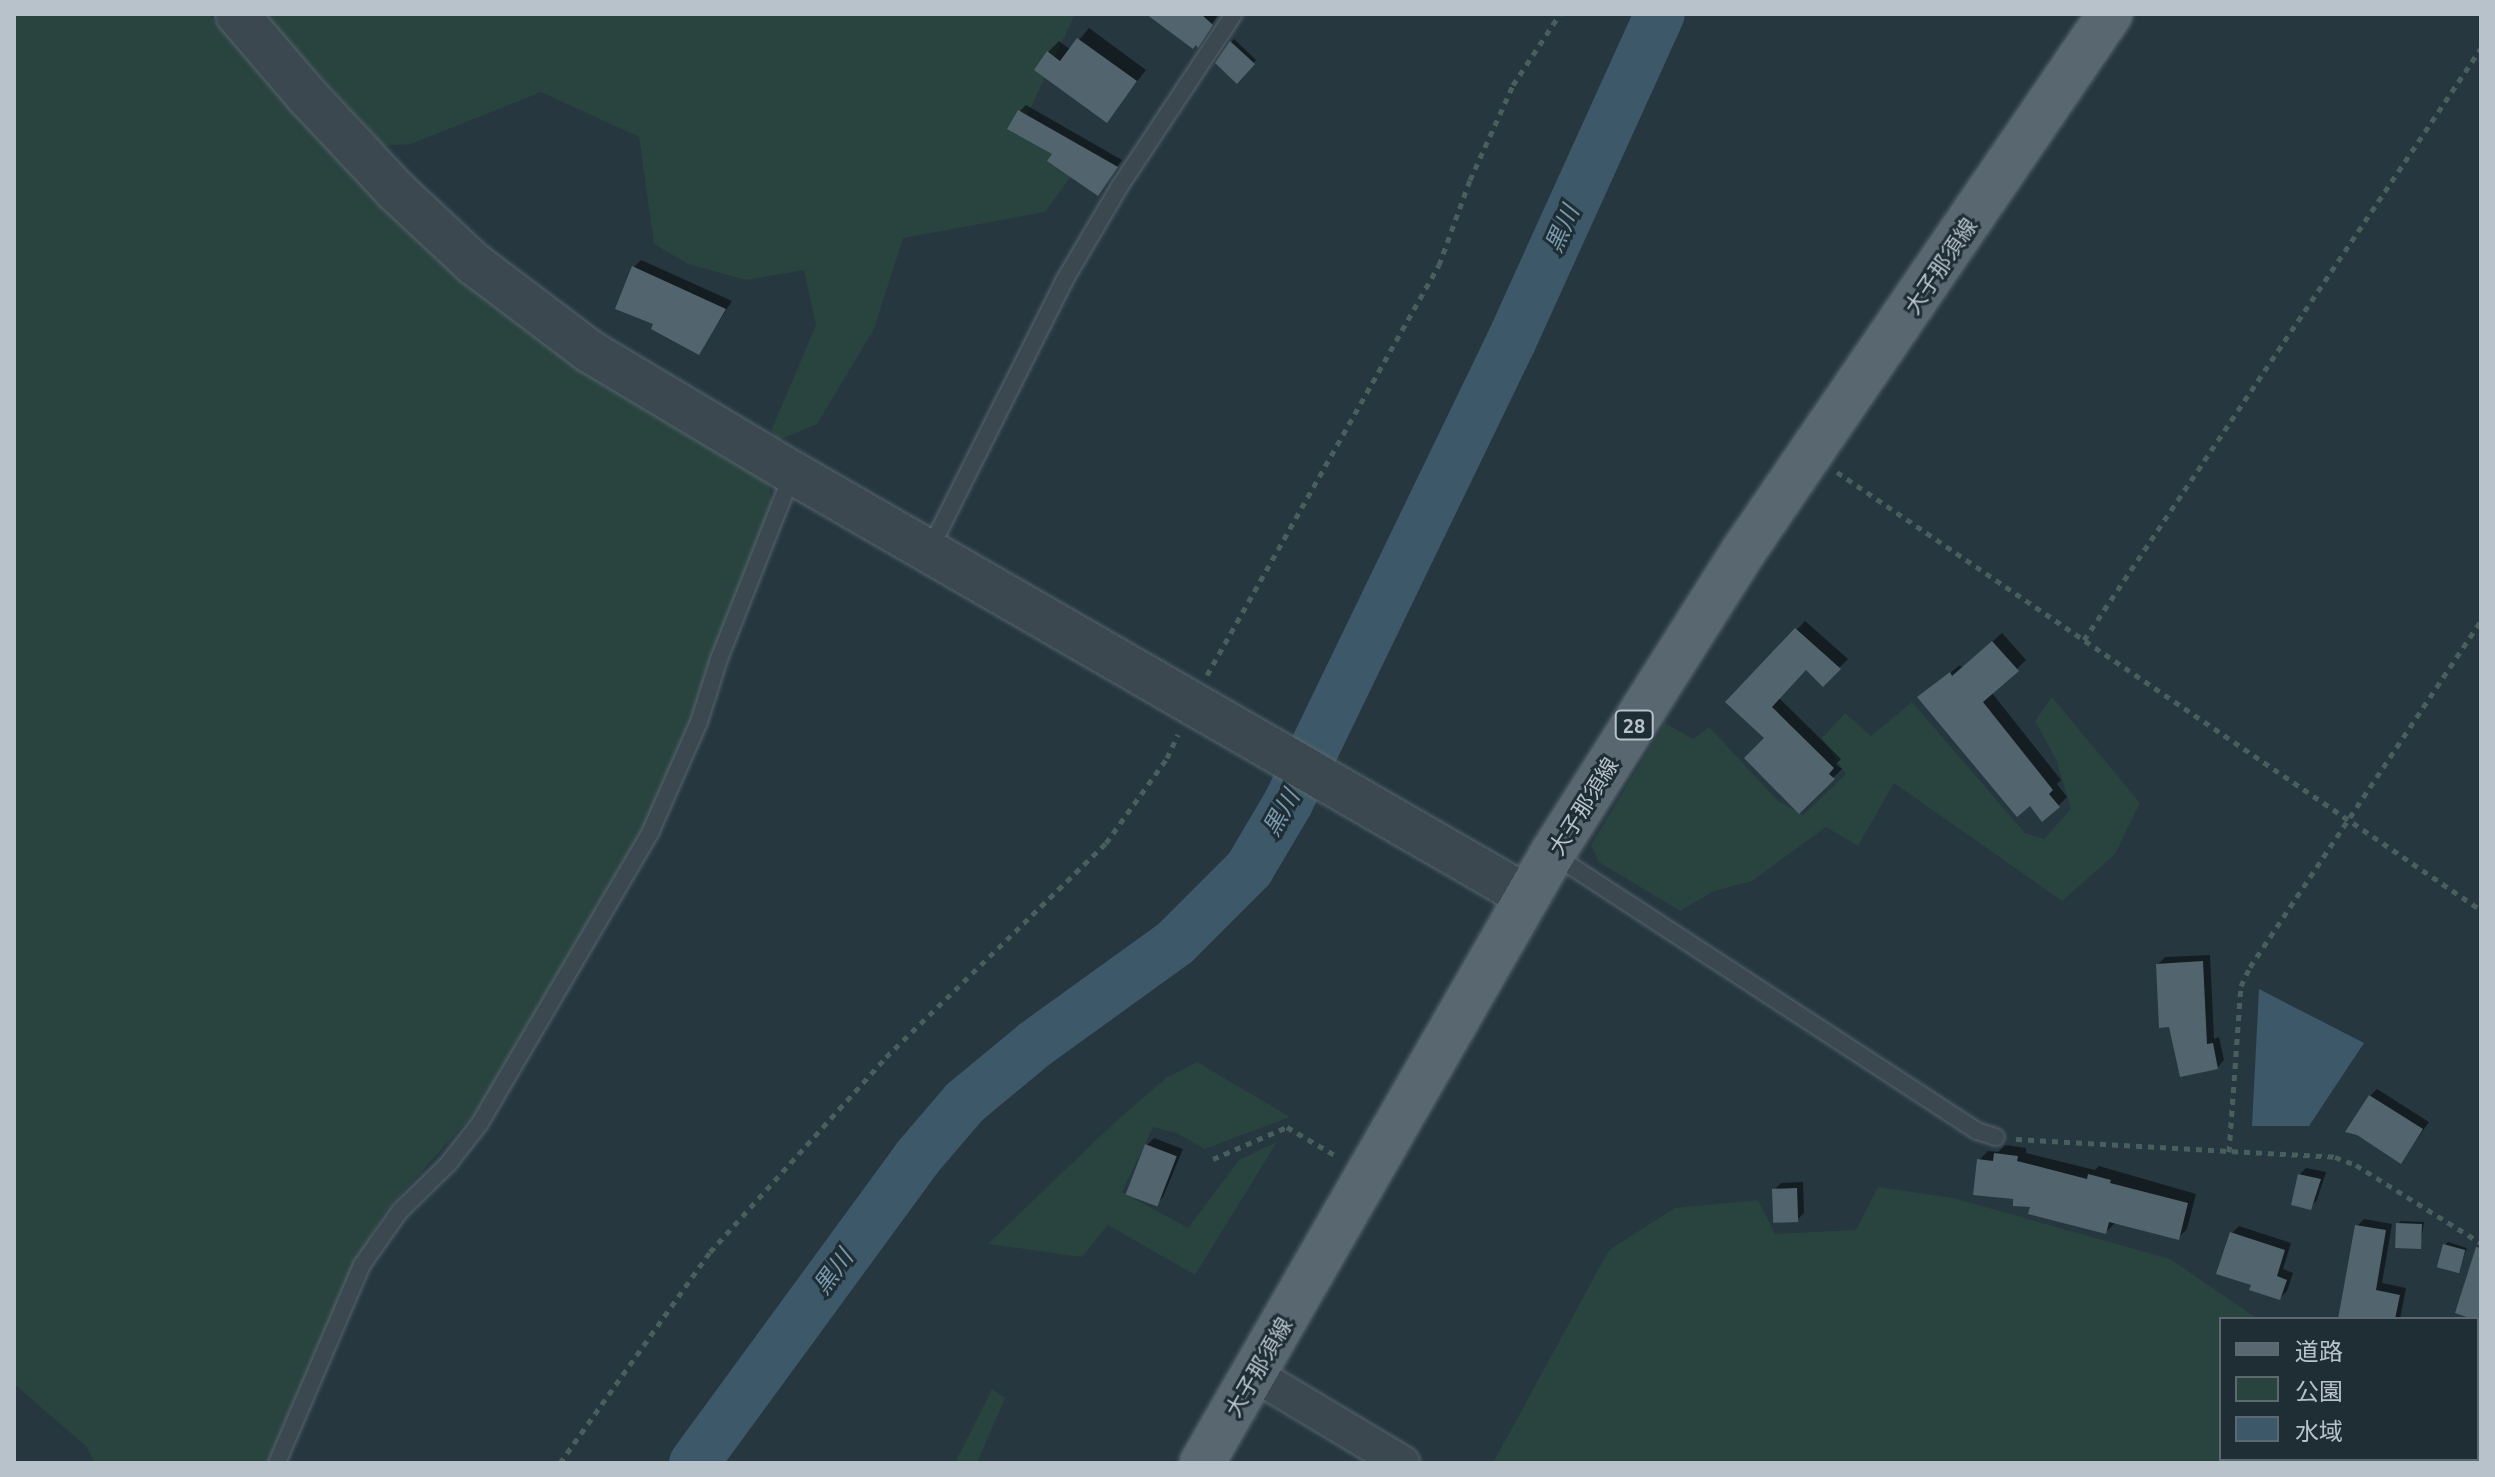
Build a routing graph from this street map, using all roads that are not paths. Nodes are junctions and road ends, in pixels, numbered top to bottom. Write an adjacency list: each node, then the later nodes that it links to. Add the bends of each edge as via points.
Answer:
1 (237, 14): 4 (street, via 396,191 474,264 589,351)
2 (1234, 14): 5 (lane, via 1064,281)
3 (2110, 14): 6 (main road, 大子那須線 / 28, via 1745,549)
4 (793, 473): 5 (street); 10 (lane, via 699,722 650,833 480,1123 400,1211 362,1265)
5 (929, 551): 7 (street)
6 (1552, 854): 7 (main road, 大子那須線 / 28); 8 (lane, via 1977,1131)
7 (1528, 897): 9 (main road, 大子那須線 / 28)
8 (1996, 1137)
9 (1254, 1374): 11 (main road, 大子那須線 / 28); 12 (street)
10 (277, 1463)
11 (1202, 1463)
12 (1402, 1463)

